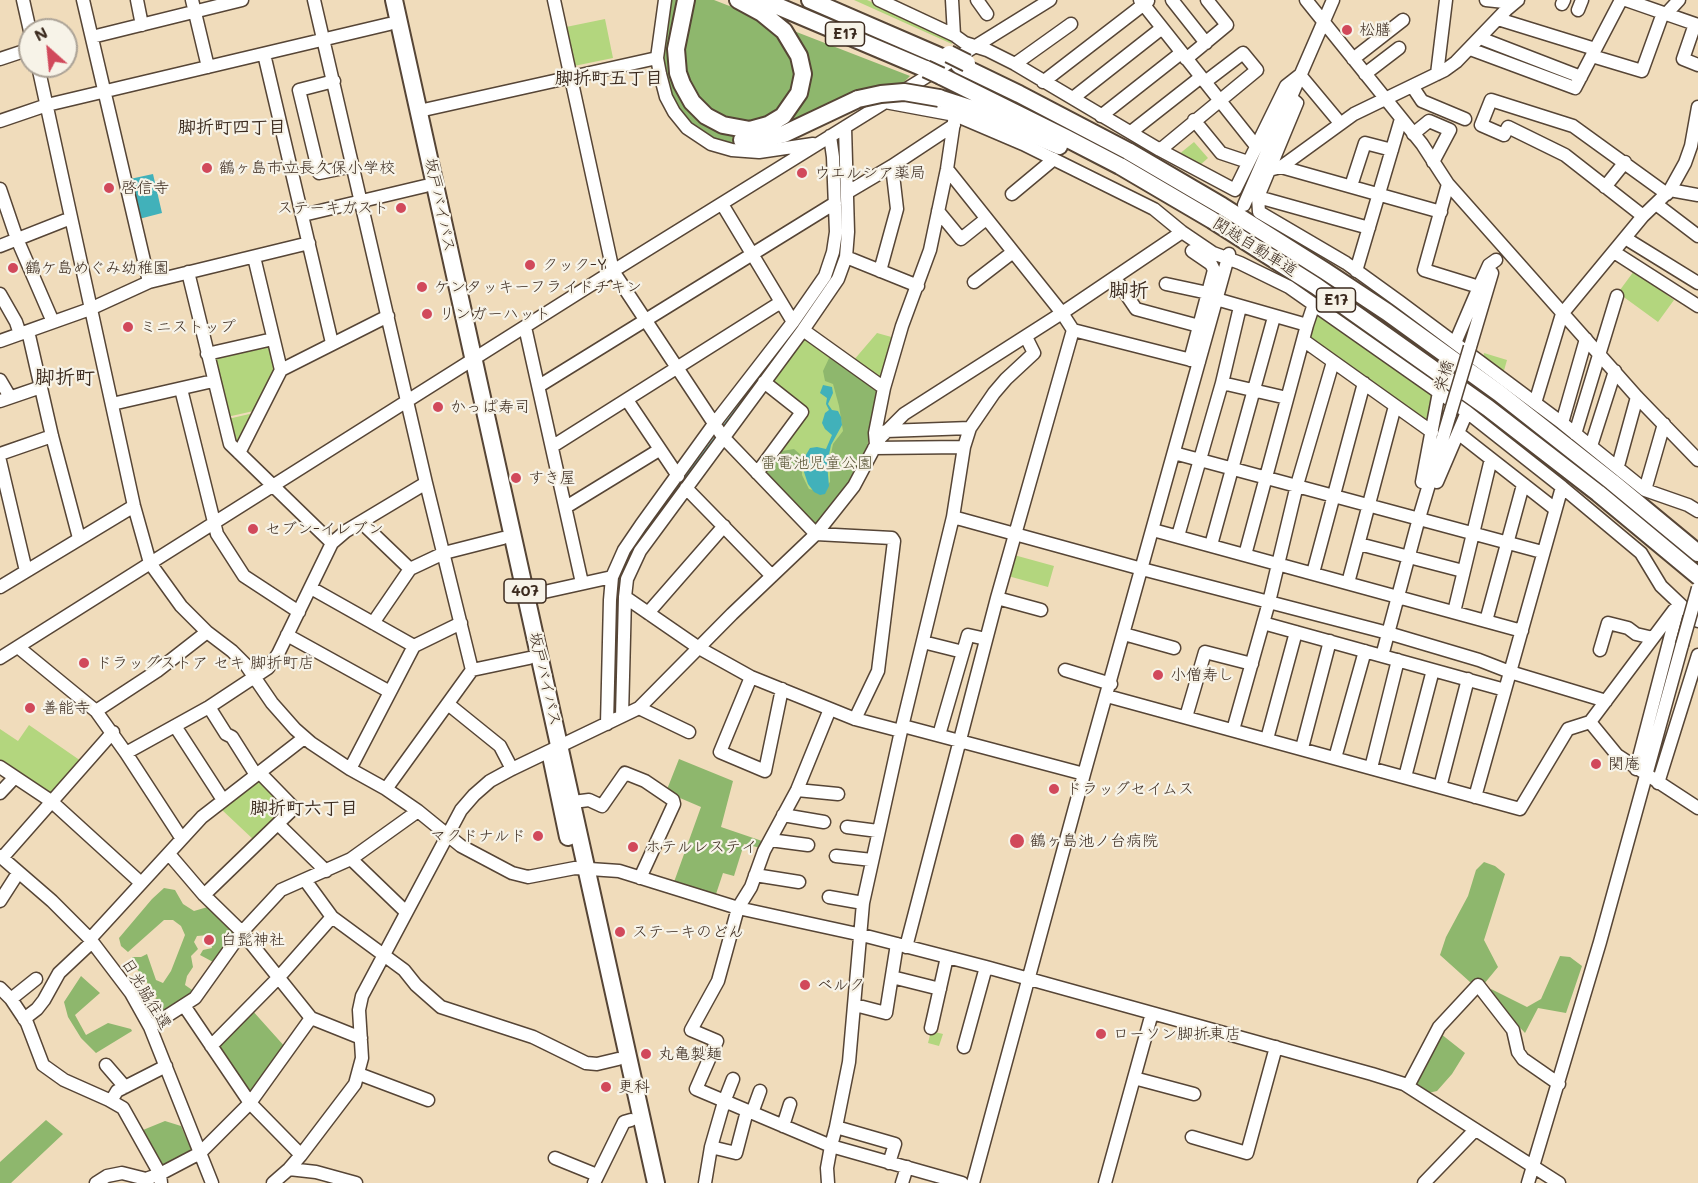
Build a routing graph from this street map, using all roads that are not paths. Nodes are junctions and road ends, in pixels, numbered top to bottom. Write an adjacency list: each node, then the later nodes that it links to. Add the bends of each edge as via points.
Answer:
1 (23, 0): 33 (street)
2 (83, 0): 43 (street)
3 (137, 0): 39 (street)
4 (242, 0): 30 (street)
5 (314, 0): 45 (street)
6 (554, 0): 64 (street)
7 (665, 0): 54 (street)
8 (678, 0): 111 (highway, bridge, via 668,50 673,84 689,112 725,136 747,140 772,138 858,99 904,92 939,98 1008,123)
9 (686, 0): 10 (highway, via 676,49 682,84 706,116 723,125 750,130 783,116 800,93 803,74 799,56 784,31)
10 (738, 0)
11 (763, 0): 111 (highway, 関越自動車道 / E17, via 934,73)
12 (810, 0): 57 (highway, 関越自動車道 / E17)
13 (840, 0): 57 (highway)
14 (879, 0): 29 (street)
15 (952, 0): 42 (street)
16 (977, 0): 32 (street)
17 (1050, 0): 47 (street)
18 (1172, 0): 46 (street)
19 (1207, 0): 46 (street, via 1227,25)
20 (1305, 0): 36 (street)
21 (1333, 0): 36 (street)
22 (1446, 0): 63 (street)
23 (1486, 0): 27 (street)
24 (1626, 0): 31 (street); 50 (street)
25 (1679, 0): 31 (street)
26 (1144, 1): 41 (street); 69 (street)
27 (1516, 1): 34 (street)
28 (394, 2): 37 (highway, 坂戸バイパス / 407); 79 (highway, 坂戸バイパス / 407)
29 (900, 4): 42 (street)
30 (193, 6): 39 (street); 60 (street)
31 (1665, 14): 40 (street); 50 (street, via 1642,71)
32 (987, 15)
33 (27, 18)
34 (1498, 19): 44 (street); 50 (street)
35 (1403, 20): 55 (street)
36 (1323, 22): 55 (street); 62 (street)
37 (389, 24): 45 (street); 105 (highway, 坂戸バイパス / 407)
38 (1071, 24): 58 (street)
39 (142, 25): 43 (street)
40 (1697, 25): 59 (street, via 1683,59)
41 (1162, 28): 53 (street); 73 (street)
42 (954, 35): 47 (street)
43 (92, 37): 71 (street)
44 (1480, 38): 49 (street); 65 (street)
45 (323, 39): 52 (street); 68 (street)
46 (1206, 43): 53 (street)
47 (976, 46): 58 (street); 76 (street)
48 (1399, 48): 61 (street)
49 (1470, 49): 63 (street); 65 (street, via 1575,88)
50 (1594, 52): 65 (street)
51 (18, 53): 56 (street)
52 (264, 54): 60 (street); 123 (street)
53 (1183, 56): 67 (street); 80 (street)
54 (657, 57): 64 (street); 92 (street, via 666,97 687,128 711,144 732,150 759,152)
55 (1353, 59): 61 (street)
56 (0, 60)
57 (955, 60): 267 (highway, 関越自動車道 / E17, via 1222,206 1387,312 1554,436)
58 (1015, 64): 69 (street)
59 (1698, 65)
60 (208, 67): 71 (street)
61 (1365, 74): 74 (street)
62 (1300, 75): 72 (street); 86 (street); 91 (street, via 1286,86)
63 (1437, 75): 70 (street)
64 (570, 77): 79 (street); 143 (street)
65 (1581, 77)
66 (41, 78): 77 (street)
67 (1203, 80): 75 (street); 75 (street, via 1243,53 1257,70); 88 (street)
68 (334, 81): 100 (street); 100 (street, via 299,90 319,173)
69 (1043, 82): 73 (street)
70 (1412, 86): 74 (street); 82 (street, via 1422,101)
71 (105, 92): 77 (street); 148 (street)
72 (1290, 97): 102 (street, via 1297,103); 120 (street)
73 (1073, 98): 80 (street)
74 (1384, 99): 81 (street); 86 (street)
75 (1220, 100): 84 (street); 91 (street)
76 (885, 102): 83 (street); 87 (street)
77 (47, 105): 85 (street); 125 (street)
78 (1698, 107): 110 (street, via 1691,146)
79 (419, 111): 184 (highway, 坂戸バイパス / 407)
80 (1101, 116): 88 (street)
81 (1401, 119): 89 (street); 94 (street)
82 (1465, 119)
83 (955, 120): 95 (street); 101 (street); 103 (street)
84 (1194, 120): 93 (street); 96 (street, via 1221,153)
85 (0, 121)
86 (1340, 123): 102 (street)
87 (845, 127): 90 (street); 109 (street)
88 (1131, 132): 93 (street)
89 (1413, 134): 97 (street); 97 (street, via 1430,121 1450,130)
90 (825, 140): 92 (street); 99 (street); 117 (street)
91 (1256, 146): 96 (street)
92 (778, 148): 99 (street)
93 (1160, 150): 96 (street, via 1235,190)
94 (1392, 150): 106 (street, via 1365,143); 113 (street)
95 (1054, 159): 112 (street); 128 (street, via 1154,209)
96 (1248, 162)
97 (1433, 162): 104 (street)
98 (1625, 162): 107 (street); 107 (street, via 1573,126 1491,100 1481,125 1504,135 1508,127 1556,150); 110 (street)
99 (786, 163): 118 (street)
100 (353, 166): 116 (street)
101 (892, 166): 109 (street); 144 (street, via 897,209)
102 (1275, 168): 106 (street); 115 (street)
103 (947, 169): 121 (street); 126 (street)
104 (1448, 184): 122 (street); 134 (street)
105 (425, 186): 116 (street); 184 (highway, 坂戸バイパス / 407)
106 (1351, 186): 113 (street)
107 (1605, 187): 124 (street)
108 (0, 189): 131 (street)
109 (848, 192): 141 (street)
110 (1669, 192): 114 (street); 119 (street)
111 (1167, 193): 278 (highway, 関越自動車道 / E17, via 1287,267 1433,367 1552,456)
112 (1012, 194)
113 (1379, 194): 122 (street); 127 (street)
114 (1698, 195)
115 (1258, 197): 127 (street); 145 (street, via 1260,212)
116 (361, 200): 123 (street); 164 (street)
117 (835, 203): 138 (street); 168 (street, via 833,252 825,276)
118 (722, 204): 138 (street); 143 (street)
119 (1656, 204): 124 (street); 129 (street)
120 (1244, 205)
121 (938, 211): 126 (street, via 961,239); 152 (street)
122 (1441, 212): 153 (street, via 1424,270)
123 (303, 215): 132 (street)
124 (1643, 216): 130 (street)
125 (71, 218): 131 (street); 161 (street)
126 (986, 219): 136 (street)
127 (1369, 228): 145 (street)
128 (1182, 232): 139 (street, via 1213,253); 147 (street)
129 (1698, 236)
130 (1625, 238): 137 (street); 150 (street)
131 (17, 239): 133 (street); 167 (street)
132 (309, 243): 140 (street); 179 (street)
133 (0, 246)
134 (1504, 247): 142 (street); 163 (street)
135 (1192, 251): 155 (street, via 1214,270)
136 (1013, 252): 149 (street); 162 (street)
137 (1614, 252): 159 (street); 163 (street)
138 (752, 253): 157 (street); 166 (street)
139 (1228, 256): 155 (street); 158 (street, via 1289,286)
140 (254, 257): 146 (street); 175 (street)
141 (846, 257): 144 (street); 168 (street, via 838,279)
142 (1496, 260): 153 (street, via 1489,265); 250 (street, 栄橋, bridge)
143 (613, 271): 166 (street); 171 (street)
144 (880, 271): 152 (street)
145 (1356, 271): 180 (street)
146 (188, 272): 148 (street); 181 (street)
147 (1114, 278): 162 (street); 169 (street, via 1136,309)
148 (149, 282): 161 (street)
149 (974, 282)
150 (1698, 283)
151 (1166, 284): 155 (street)
152 (918, 286): 196 (street)
153 (1479, 287): 180 (street)
154 (0, 294): 173 (street)
155 (1212, 296): 160 (street); 169 (street); 183 (street)
156 (1617, 296): 182 (street)
157 (781, 302): 168 (street); 186 (street)
158 (1314, 304): 170 (street); 199 (street)
159 (1698, 306)
160 (1240, 307): 165 (street); 192 (street)
161 (90, 309): 167 (street); 205 (street)
162 (1062, 313): 172 (street); 174 (street)
163 (1562, 314): 176 (street); 206 (street)
164 (388, 315): 179 (street); 204 (street)
165 (1274, 317): 170 (street); 198 (street)
166 (645, 320): 186 (street); 194 (street)
167 (53, 322): 173 (street)
168 (798, 326): 191 (street); 196 (street); 210 (street)
169 (1199, 326): 183 (street)
170 (1306, 326): 177 (street)
171 (525, 327): 184 (street); 194 (street)
172 (1073, 330): 183 (street); 257 (street)
173 (24, 333): 178 (street); 195 (street)
174 (1026, 337): 212 (street, via 1034,353 1006,379); 213 (street, via 912,409)
175 (273, 339): 181 (street); 187 (street)
176 (1586, 339): 182 (street); 209 (street)
177 (1303, 340): 185 (street); 201 (street)
178 (0, 341)
179 (332, 343): 187 (street)
180 (1455, 343): 206 (street)
181 (207, 354): 190 (street)
182 (1600, 354): 188 (street); 216 (street)
183 (1195, 361): 225 (street)
184 (468, 362): 204 (street); 260 (highway, 坂戸バイパス / 407); 285 (highway, 坂戸バイパス / 407)
185 (1333, 362): 193 (street); 237 (street)
186 (677, 368): 203 (street); 210 (street)
187 (281, 370): 224 (street)
188 (1615, 372): 200 (street); 220 (street)
189 (0, 380): 202 (street)
190 (213, 381): 197 (street); 224 (street, via 230,444)
191 (764, 382): 218 (street); 233 (street, via 802,412)
192 (1222, 383): 198 (street); 228 (street)
193 (1364, 383): 207 (street); 243 (street)
194 (539, 386): 219 (street)
195 (41, 387): 202 (street); 217 (street)
196 (884, 388): 221 (street)
197 (182, 389): 205 (street); 251 (street)
198 (1254, 391): 201 (street); 232 (street)
199 (1439, 392): 208 (street); 214 (street)
200 (1637, 397): 211 (street); 231 (street)
201 (1287, 398): 235 (street)
202 (5, 399)
203 (627, 399): 219 (street); 223 (street)
204 (408, 401): 236 (street); 239 (street)
205 (112, 404): 245 (street)
206 (1535, 404): 209 (street)
207 (1395, 406): 214 (street); 244 (street)
208 (1467, 412): 215 (street); 240 (street)
209 (1562, 423): 216 (street)
210 (714, 424): 218 (street); 234 (street)
211 (1664, 424): 229 (street); 242 (street)
212 (970, 428): 213 (street); 222 (street)
213 (886, 431): 221 (street)
214 (1432, 432): 250 (street)
215 (1458, 433): 227 (street); 250 (street)
216 (1575, 434): 220 (street)
217 (52, 436): 226 (street); 259 (street)
218 (723, 437): 233 (street); 241 (street)
219 (553, 446): 246 (street)
220 (1591, 446): 231 (street)
221 (875, 447): 222 (street); 256 (street, via 854,486)
222 (964, 447): 249 (street)
223 (659, 450): 234 (street); 246 (street)
224 (239, 453): 239 (street)
225 (1174, 453): 228 (street); 254 (street)
226 (0, 454)
227 (1491, 459): 238 (street); 255 (street)
228 (1200, 460): 232 (street); 258 (street)
229 (1698, 460)
230 (0, 461): 274 (street)
231 (1618, 466): 242 (street)
232 (1233, 469): 235 (street); 264 (street)
233 (757, 473): 256 (street)
234 (678, 476): 279 (street, via 624,550)
235 (1266, 477): 237 (street); 268 (street)
236 (426, 483): 252 (street); 266 (street)
237 (1297, 485): 243 (street); 271 (street)
238 (1523, 485): 247 (street); 261 (street)
239 (273, 486): 251 (street); 262 (street)
240 (1562, 487): 247 (street); 290 (street, via 1641,553 1661,586)
241 (686, 488): 253 (street); 287 (street, via 640,551 627,579)
242 (1645, 490): 248 (street)
243 (1334, 495): 244 (street); 276 (street)
244 (1368, 504): 250 (street); 263 (street)
245 (134, 506): 259 (street); 270 (street)
246 (566, 507): 280 (street)
247 (1555, 509): 265 (street)
248 (1698, 511)
249 (953, 517): 257 (street); 309 (street)
250 (1420, 518): 255 (street); 269 (street)
251 (213, 522): 270 (street); 292 (street, via 244,576)
252 (361, 522): 262 (street); 272 (street)
253 (724, 526): 277 (street); 294 (street)
254 (1154, 530): 258 (street); 273 (street)
255 (1472, 532): 261 (street); 275 (street)
256 (816, 534): 277 (street); 342 (street, via 889,537 894,541 878,671)
257 (1014, 535): 273 (street); 288 (street)
258 (1178, 536): 264 (street)
259 (79, 538): 274 (street)
260 (503, 538): 266 (street); 320 (highway, 坂戸バイパス / 407)
261 (1507, 542): 265 (street); 295 (street)
262 (332, 543): 283 (street)
263 (1359, 544): 269 (street); 281 (street)
264 (1211, 545): 268 (street)
265 (1542, 552): 300 (street)
266 (444, 553): 272 (street); 298 (street)
267 (1698, 553)
268 (1245, 555): 271 (street)
269 (1408, 557): 275 (street); 286 (street)
270 (150, 564): 301 (street, via 181,606); 311 (street)
271 (1279, 564): 276 (street); 289 (street)
272 (410, 569): 297 (street)
273 (1142, 569): 289 (street); 304 (street)
274 (26, 571): 282 (street)
275 (1463, 571): 293 (street)
276 (1313, 573): 281 (street)
277 (772, 576): 312 (street)
278 (1698, 576)
279 (612, 577): 280 (street); 344 (street)
280 (582, 583): 285 (street)
281 (1348, 583): 286 (street)
282 (0, 587)
283 (311, 588): 292 (street); 297 (street)
284 (1698, 588): 362 (street, bridge)
285 (526, 596): 354 (highway, 坂戸バイパス / 407)
286 (1398, 596): 293 (street); 303 (street)
287 (625, 597): 294 (street); 340 (street)
288 (997, 598): 291 (street); 307 (street)
289 (1269, 602): 299 (street); 303 (street)
290 (1678, 604): 296 (street); 306 (street); 362 (street)
291 (1041, 610)
292 (299, 612): 305 (street)
293 (1454, 612): 295 (street)
294 (648, 613): 312 (street)
295 (1486, 621): 300 (street)
296 (1698, 621)
297 (374, 623): 310 (street)
298 (461, 623): 310 (street); 323 (street)
299 (1263, 623): 302 (street); 322 (street)
300 (1522, 630): 326 (street)
301 (207, 632): 328 (street, via 232,651); 339 (street)
302 (1296, 632): 308 (street); 352 (street)
303 (1388, 633): 317 (street); 326 (street)
304 (1125, 634): 313 (street); 331 (street)
305 (287, 635): 328 (street, via 268,668); 333 (street)
306 (1653, 638): 314 (street, via 1608,623); 334 (street)
307 (986, 639): 316 (street, via 968,635); 353 (street)
308 (1329, 641): 315 (street); 355 (street)
309 (923, 642): 316 (street); 346 (street)
310 (414, 646): 333 (street)
311 (18, 647): 319 (street); 339 (street)
312 (699, 648): 327 (street); 337 (street)
313 (1174, 648)
314 (1600, 650)
315 (1365, 651): 317 (street); 357 (street)
316 (963, 652): 350 (street)
317 (1382, 656): 321 (street)
318 (1698, 656): 367 (street)
319 (0, 658)
320 (529, 658): 323 (street); 354 (highway, 坂戸バイパス / 407)
321 (1398, 660): 325 (street); 359 (street)
322 (1252, 664): 341 (street, via 1205,652); 347 (street)
323 (472, 670): 335 (street)
324 (1065, 670): 331 (street)
325 (1433, 670): 329 (street); 366 (street)
326 (1510, 672): 332 (street); 334 (street)
327 (751, 677): 330 (street); 330 (street, via 720,752 765,771)
328 (255, 678): 336 (street); 351 (street)
329 (1468, 680): 332 (street); 368 (street)
330 (782, 689): 338 (street)
331 (1109, 690): 341 (street); 364 (street)
332 (1504, 690): 373 (street)
333 (390, 692): 360 (street)
334 (1606, 701): 343 (street)
335 (448, 704): 361 (street, via 500,746); 369 (street)
336 (209, 707): 345 (street); 363 (street)
337 (639, 708): 340 (street); 349 (street)
338 (830, 709): 342 (street); 370 (street)
339 (96, 711): 348 (street)
340 (622, 717): 344 (street)
341 (1186, 717): 347 (street)
342 (855, 718): 346 (street)
343 (1590, 722): 362 (street, via 1617,755); 373 (street, via 1568,729 1520,809)
344 (606, 724): 354 (street)
345 (175, 726): 356 (street); 374 (street)
346 (902, 729): 350 (street); 383 (street)
347 (1233, 730): 352 (street)
348 (112, 732): 356 (street); 375 (street)
349 (689, 732)
350 (939, 735): 353 (street)
351 (304, 738): 360 (street); 363 (street)
352 (1267, 739): 355 (street)
353 (960, 740): 364 (street); 411 (street)
354 (555, 748): 361 (street); 376 (highway, 坂戸バイパス / 407); 393 (highway, 坂戸バイパス / 407)
355 (1302, 748): 357 (street)
356 (126, 753): 385 (street)
357 (1335, 758): 359 (street)
358 (0, 767): 365 (street)
359 (1371, 768): 366 (street)
360 (350, 769): 369 (street)
361 (512, 769): 384 (street, via 474,795)
362 (1641, 772): 367 (street); 439 (street)
363 (258, 774): 374 (street); 381 (street, via 294,808)
364 (1084, 774): 417 (street)
365 (15, 777): 371 (street); 375 (street)
366 (1405, 777): 368 (street)
367 (1658, 783): 377 (street)
368 (1440, 787): 373 (street)
369 (386, 789): 378 (street)
370 (797, 790): 372 (street); 379 (street)
371 (0, 793)
372 (838, 794)
373 (1475, 797)
374 (223, 800): 385 (street)
375 (51, 801): 390 (street); 400 (street)
376 (573, 802): 393 (highway, 坂戸バイパス / 407); 397 (street, via 589,800 602,806 625,773 673,800)
377 (1698, 808)
378 (418, 811): 384 (street); 391 (street)
379 (783, 815): 380 (street); 386 (street)
380 (824, 822)
381 (278, 824): 394 (street); 401 (street)
382 (847, 827): 383 (street)
383 (878, 831): 392 (street)
384 (448, 835): 393 (street, via 512,873 528,877); 406 (street)
385 (182, 839): 388 (street)
386 (770, 840): 387 (street); 396 (street)
387 (808, 845)
388 (169, 854): 400 (street); 401 (street)
389 (836, 856): 392 (street)
390 (1, 857): 395 (street, 日光脇往還)
391 (351, 859): 394 (street); 406 (street)
392 (872, 860): 404 (street)
393 (580, 868): 397 (street, via 619,871); 433 (highway, 坂戸バイパス / 407); 471 (highway, 坂戸バイパス / 407)
394 (326, 871): 398 (street)
395 (18, 873): 403 (street); 410 (street, 日光脇往還)
396 (755, 875): 399 (street); 405 (street)
397 (640, 878): 405 (street)
398 (305, 880): 407 (street); 408 (street, via 281,890)
399 (799, 882)
400 (141, 883): 410 (street)
401 (204, 895): 408 (street)
402 (829, 897): 404 (street)
403 (0, 901)
404 (863, 903): 409 (street)
405 (738, 908): 409 (street); 446 (street, via 718,981 691,1030 717,1041 696,1089)
406 (406, 912): 412 (street)
407 (332, 917): 412 (street); 415 (street)
408 (242, 932): 415 (street); 423 (street)
409 (862, 935): 411 (street); 422 (street)
410 (91, 941): 426 (street, via 59,973 45,1000); 427 (street, 日光脇往還, via 131,993)
411 (901, 946): 413 (street); 416 (street)
412 (383, 955): 429 (street, via 362,996); 433 (street, via 441,1007 533,1037 586,1063)
413 (947, 957): 414 (street); 420 (street)
414 (986, 967): 417 (street); 431 (street)
415 (279, 977): 425 (street); 430 (street)
416 (892, 977): 420 (street); 422 (street, via 886,1012)
417 (1029, 978): 424 (street); 476 (street)
418 (36, 979): 421 (street)
419 (0, 987): 421 (street)
420 (940, 989): 428 (street)
421 (12, 999): 426 (street)
422 (855, 1005): 452 (street)
423 (185, 1007): 427 (street); 430 (street)
424 (1152, 1013): 432 (street); 437 (street)
425 (312, 1018): 429 (street); 447 (street)
426 (24, 1019): 445 (street, via 43,1065 64,1080)
427 (150, 1027): 435 (street, 日光脇往還)
428 (931, 1028)
429 (361, 1038): 436 (street)
430 (211, 1046): 447 (street)
431 (964, 1047)
432 (1276, 1047): 440 (street); 454 (street, via 1247,1153)
433 (618, 1059): 450 (highway, 坂戸バイパス / 407)
434 (106, 1065): 441 (street)
435 (166, 1065): 441 (street); 457 (street, 日光脇往還)
436 (359, 1074): 444 (street); 458 (street)
437 (1134, 1078): 443 (street); 477 (street)
438 (733, 1079): 446 (street)
439 (1558, 1084): 440 (street, via 1523,1059 1513,1030 1478,985 1439,1027); 461 (street)
440 (1408, 1086): 453 (street)
441 (125, 1087): 445 (street)
442 (760, 1090): 449 (street)
443 (1194, 1094)
444 (428, 1100)
445 (111, 1101): 464 (street, via 123,1108)
446 (724, 1102): 449 (street); 456 (street)
447 (250, 1103): 457 (street); 458 (street)
448 (790, 1104): 451 (street)
449 (750, 1112): 451 (street); 456 (street, via 736,1154)
450 (631, 1120): 465 (street, via 624,1122); 470 (highway, 坂戸バイパス / 407)
451 (783, 1126): 455 (street)
452 (836, 1127): 455 (street); 460 (street, via 895,1144)
453 (1475, 1130): 461 (street); 478 (street)
454 (1192, 1137)
455 (831, 1146): 460 (street); 473 (street)
456 (711, 1147): 472 (street)
457 (200, 1153): 464 (street); 467 (street, 日光脇往還)
458 (301, 1155): 463 (street)
459 (555, 1158): 465 (street)
460 (889, 1162): 462 (street)
461 (1533, 1165): 479 (street); 480 (street)
462 (907, 1167): 474 (street); 475 (street)
463 (289, 1169): 468 (street); 469 (street)
464 (161, 1179): 466 (street, via 122,1173)
465 (596, 1179)
466 (96, 1183)
467 (212, 1183)
468 (273, 1183)
469 (356, 1183)
470 (645, 1183)
471 (656, 1183)
472 (705, 1183)
473 (828, 1183)
474 (902, 1183)
475 (962, 1183)
476 (973, 1183)
477 (1105, 1183)
478 (1424, 1183)
479 (1528, 1183)
480 (1559, 1183)

